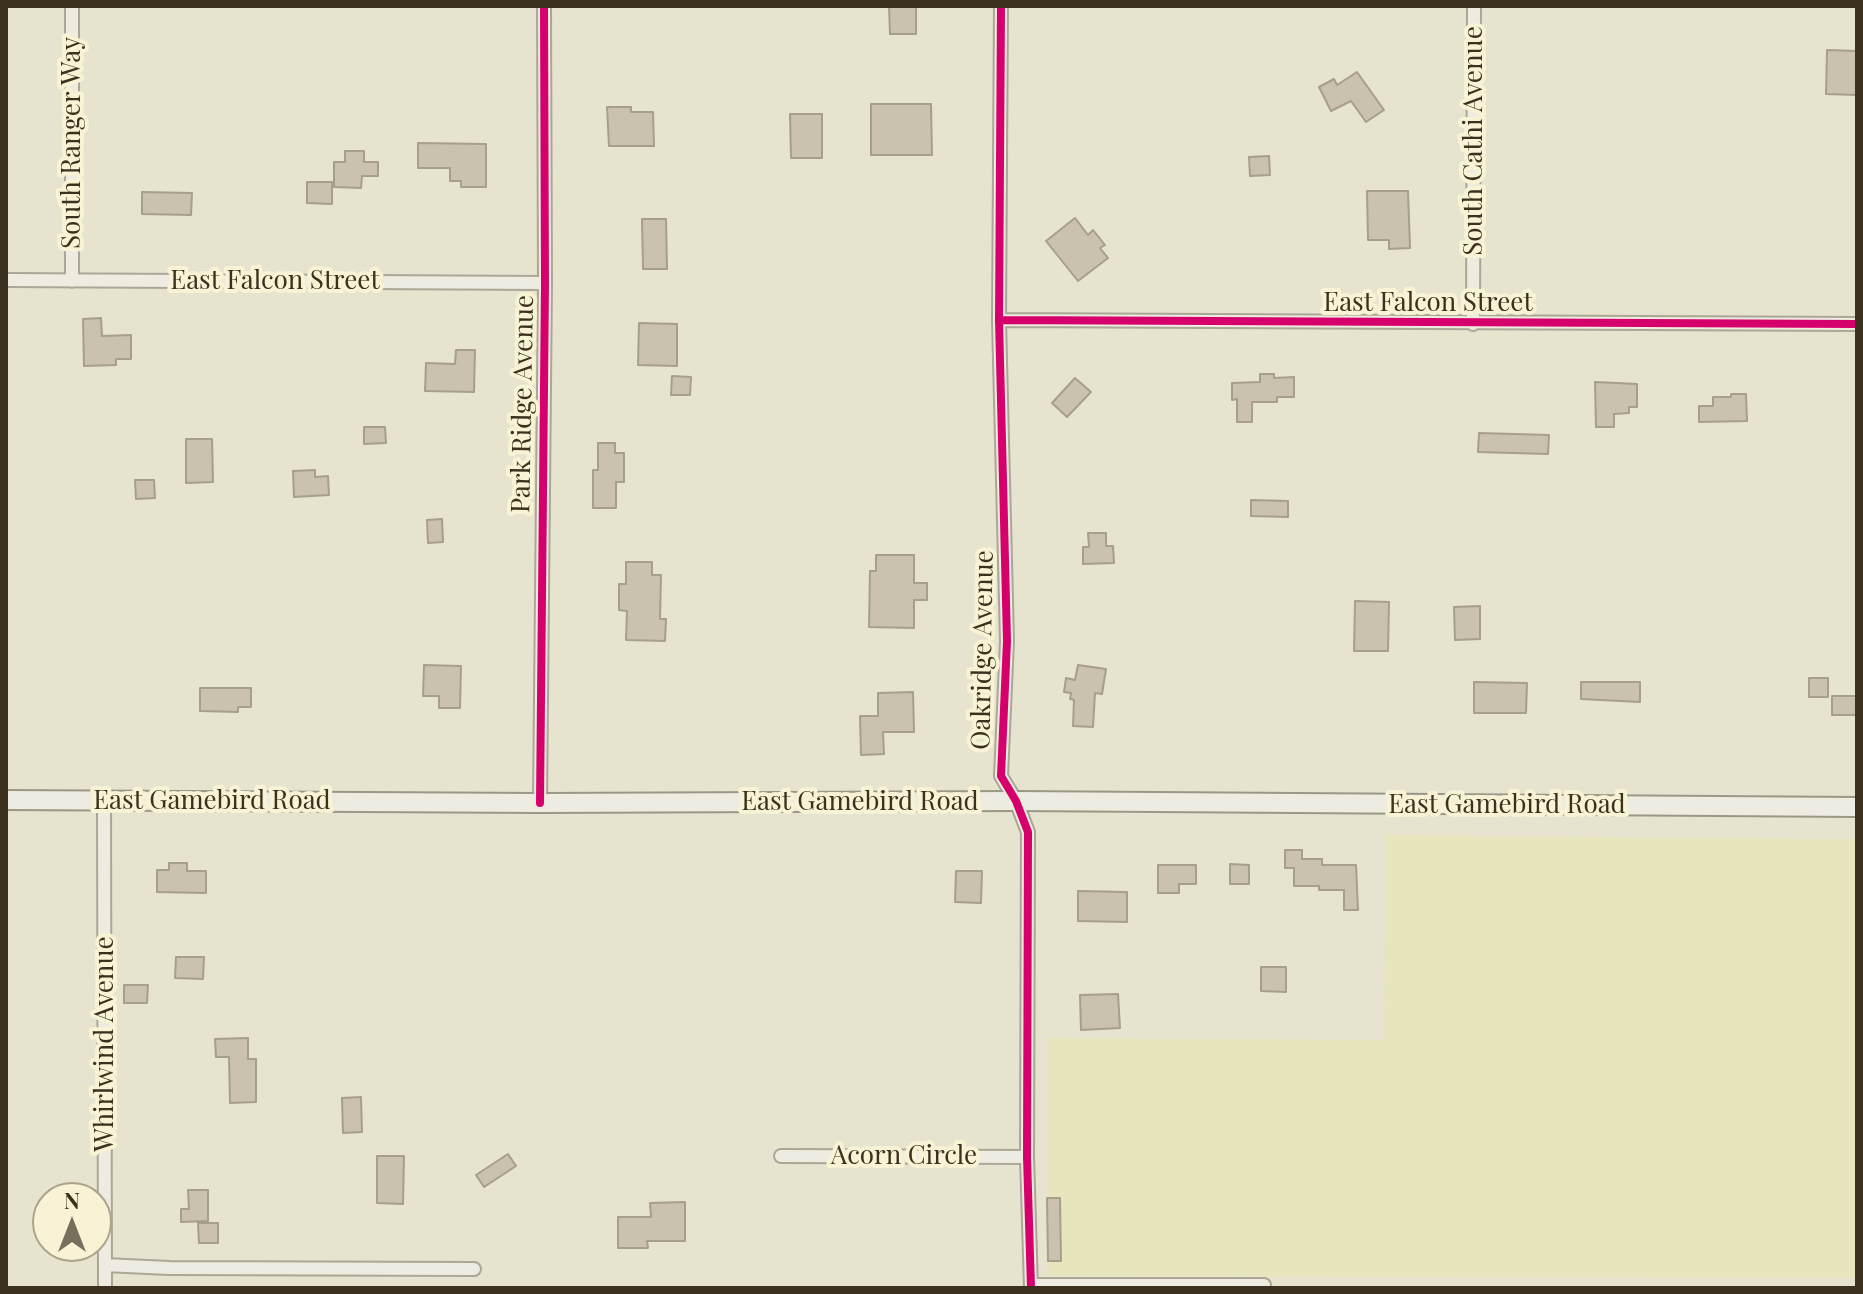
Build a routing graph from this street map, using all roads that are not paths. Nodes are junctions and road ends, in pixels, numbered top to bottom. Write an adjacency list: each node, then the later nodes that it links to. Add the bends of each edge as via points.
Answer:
1 (72, 6): 6 (street, South Ranger Way)
2 (544, 6): 7 (street, Park Ridge Avenue)
3 (1001, 6): 8 (street, Oakridge Avenue)
4 (1474, 6): 9 (street, South Cathi Avenue)
5 (6, 280): 6 (street, East Falcon Street)
6 (72, 281): 7 (street, East Falcon Street)
7 (545, 283): 14 (street, Park Ridge Avenue)
8 (999, 320): 9 (street, East Falcon Street); 13 (street, Oakridge Avenue, via 1007,641 1001,776)
9 (1473, 324): 10 (street, East Falcon Street)
10 (1857, 324)
11 (6, 800): 12 (main road, East Gamebird Road)
12 (104, 800): 14 (main road, East Gamebird Road); 18 (street, Whirlwind Avenue)
13 (1016, 801): 14 (main road, East Gamebird Road); 15 (main road, East Gamebird Road); 17 (street, Oakridge Avenue, via 1028,832)
14 (540, 803)
15 (1857, 807)
16 (781, 1156): 17 (street, Acorn Circle)
17 (1027, 1157): 21 (street, Oakridge Avenue)
18 (105, 1265): 19 (street); 22 (street, Whirlwind Avenue)
19 (474, 1269)
20 (1264, 1285): 21 (street)
21 (1031, 1286)
22 (105, 1288)

